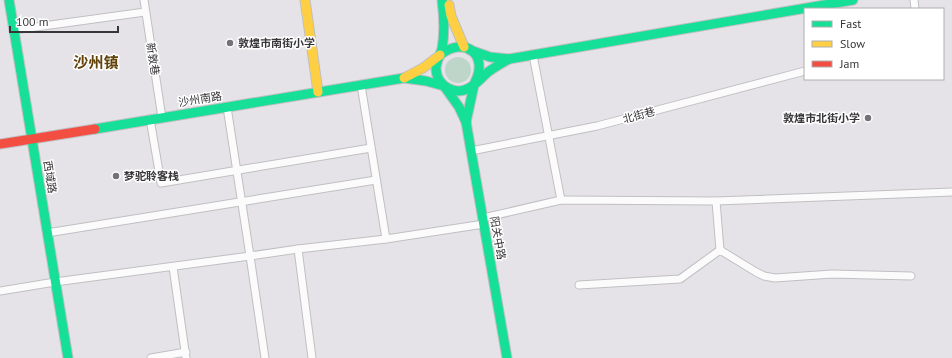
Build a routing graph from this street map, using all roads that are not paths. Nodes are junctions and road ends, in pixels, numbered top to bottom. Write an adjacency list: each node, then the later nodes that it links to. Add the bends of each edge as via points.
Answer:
1 (10, 0): 9 (main road, 西域路)
2 (144, 0): 8 (street, 新敦巷)
3 (305, 0): 19 (main road)
4 (442, 0): 11 (main road, via 445,15)
5 (448, 0): 10 (main road, via 451,16)
6 (853, 0): 7 (main road)
7 (808, 4): 12 (main road)
8 (145, 12): 9 (street); 21 (street, 新敦巷)
9 (14, 30): 25 (main road, 西域路)
10 (467, 48): 11 (main road, via 454,47); 13 (main road, via 490,57); 17 (main road, via 479,59 479,78)
11 (440, 55): 15 (main road); 18 (main road, via 436,70 438,79)
12 (533, 55): 13 (main road); 24 (street)
13 (509, 59): 17 (main road, via 490,70)
14 (804, 71): 24 (street, 北街巷, via 597,126)
15 (404, 78): 16 (main road, 沙州南路); 18 (main road)
16 (361, 85): 19 (main road, 沙州南路); 27 (street)
17 (474, 85): 18 (main road, via 462,91); 23 (main road)
18 (444, 86): 23 (main road)
19 (318, 92): 20 (main road, 沙州南路)
20 (227, 107): 21 (main road, 沙州南路); 29 (street)
21 (162, 118): 22 (main road, 沙州南路)
22 (150, 119): 25 (main road, 沙州南路); 29 (street, via 161,183)
23 (466, 122): 28 (main road, 阳关中路)
24 (549, 136): 28 (street, 北街巷); 32 (street)
25 (32, 139): 26 (main road, 沙州南路); 36 (main road, 西域路)
26 (0, 144)
27 (371, 148): 29 (street); 30 (street)
28 (471, 151): 35 (main road, 阳关中路)
29 (237, 170): 34 (street)
30 (376, 180): 34 (street); 37 (street)
31 (952, 192): 33 (street)
32 (561, 200): 33 (street); 35 (street)
33 (716, 201): 39 (street)
34 (241, 202): 36 (street); 40 (street)
35 (483, 221): 37 (street); 51 (main road, 阳关中路)
36 (47, 233): 43 (main road, 西域路)
37 (386, 239): 38 (street)
38 (298, 249): 40 (street); 50 (street)
39 (720, 250): 42 (street, via 756,272 775,278 832,274); 44 (street, via 680,279)
40 (250, 256): 41 (street); 49 (street)
41 (173, 267): 43 (street); 46 (street)
42 (911, 276)
43 (55, 282): 45 (street); 47 (main road, 西域路)
44 (579, 285)
45 (0, 291)
46 (186, 355): 48 (street)
47 (68, 358)
48 (150, 358)
49 (265, 358)
50 (312, 358)
51 (507, 358)

